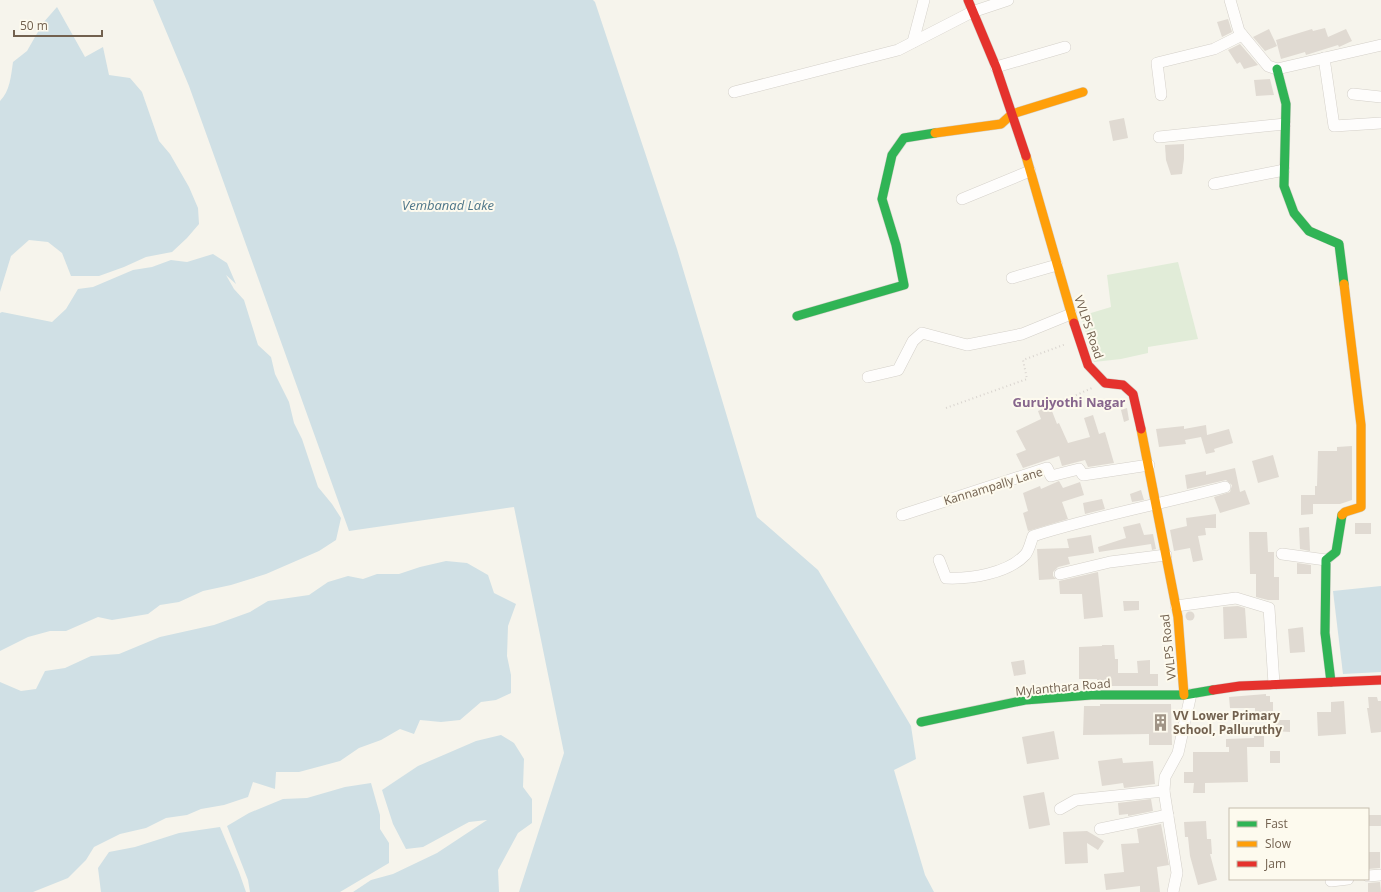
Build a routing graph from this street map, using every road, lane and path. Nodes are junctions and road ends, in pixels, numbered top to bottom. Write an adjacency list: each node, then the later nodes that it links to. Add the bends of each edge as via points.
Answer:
1 (924, 0): 7 (street)
2 (968, 0): 5 (street, VVLPS Road)
3 (1008, 0): 5 (street)
4 (1230, 0): 6 (street)
5 (972, 12): 7 (street); 11 (street, VVLPS Road)
6 (1242, 35): 12 (street, via 1268,66); 16 (street, via 1214,49 1157,63)
7 (913, 42): 13 (street, via 898,50)
8 (1381, 44): 10 (street)
9 (1065, 47): 11 (street)
10 (1324, 58): 12 (street); 20 (street, via 1334,126)
11 (996, 67): 18 (street, VVLPS Road)
12 (1277, 69): 19 (street, via 1286,104)
13 (734, 92)
14 (1083, 92): 18 (street)
15 (1353, 94): 17 (street)
16 (1161, 95)
17 (1381, 97)
18 (1012, 114): 23 (street, VVLPS Road); 29 (street, via 1000,124 904,138 892,154 882,199 896,245 904,285)
19 (1285, 124): 21 (street); 22 (street)
20 (1381, 124)
21 (1159, 137)
22 (1284, 170): 24 (street); 42 (street, via 1284,186 1294,213 1309,231 1339,244 1361,425 1361,507 1345,512 1341,516 1336,552)
23 (1030, 171): 25 (street); 26 (street, VVLPS Road)
24 (1214, 184)
25 (962, 199)
26 (1057, 265): 27 (street); 28 (street, VVLPS Road)
27 (1012, 278)
28 (1071, 314): 30 (street, VVLPS Road); 31 (street, via 1022,334 967,344 922,333 913,341 898,370)
29 (797, 316)
30 (1079, 340): 32 (street, VVLPS Road, via 1088,365); 34 (path, via 1023,360 1027,379)
31 (868, 377)
32 (1104, 383): 33 (path); 35 (street, VVLPS Road, via 1123,385 1133,394)
33 (1054, 405)
34 (946, 408)
35 (1149, 465): 37 (street, VVLPS Road); 38 (street, Kannampally Lane, via 1083,475 1079,469 1051,476 1047,468)
36 (1225, 487): 37 (street)
37 (1157, 505): 39 (street, VVLPS Road); 41 (street, via 1079,521 1033,536 1025,555 1004,569 966,579 946,578)
38 (902, 515)
39 (1166, 554): 43 (street, via 1110,562); 44 (street, VVLPS Road)
40 (1282, 554): 42 (street)
41 (939, 560)
42 (1326, 560): 46 (street, via 1325,633)
43 (1060, 574)
44 (1176, 606): 47 (street, via 1236,598 1269,608); 48 (street, VVLPS Road)
45 (1381, 680): 46 (street, Mylanthara Road)
46 (1331, 682): 47 (street, Mylanthara Road)
47 (1274, 684): 48 (street, Mylanthara Road)
48 (1188, 694): 49 (street, Mylanthara Road, via 1091,695 1025,700); 50 (street, via 1178,753 1165,777)
49 (921, 722)
50 (1164, 791): 51 (street, via 1076,800); 52 (street)
51 (1060, 810)
52 (1168, 814): 53 (street); 58 (street, via 1177,873)
53 (1100, 829)
54 (1381, 875): 55 (street)
55 (1369, 876)
56 (1340, 880): 57 (street)
57 (1331, 881)
58 (1173, 892)

